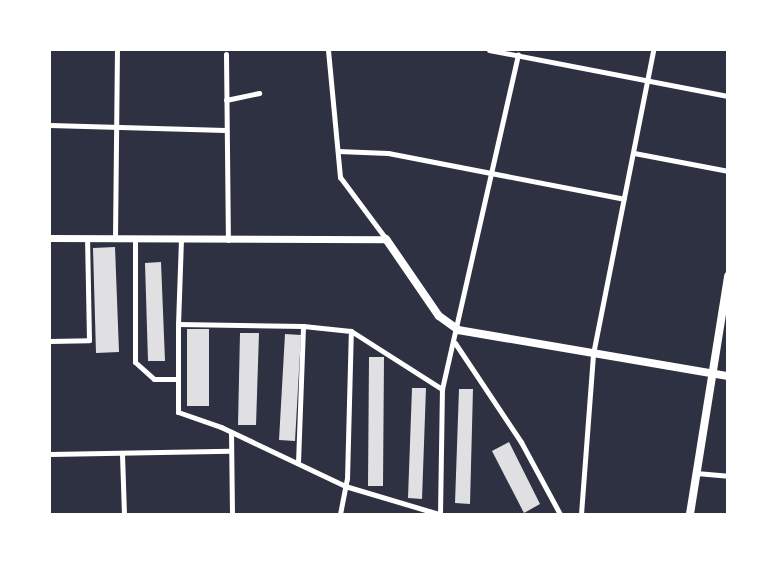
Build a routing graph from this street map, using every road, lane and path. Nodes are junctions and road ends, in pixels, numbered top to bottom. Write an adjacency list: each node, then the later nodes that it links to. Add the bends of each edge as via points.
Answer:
1 (117, 50): 12 (street)
2 (328, 50): 14 (street)
3 (491, 50): 6 (street)
4 (653, 50): 7 (street)
5 (226, 54): 10 (street)
6 (518, 55): 7 (street); 17 (street)
7 (647, 81): 9 (street); 15 (street)
8 (259, 93): 10 (street)
9 (728, 96)
10 (226, 100): 13 (street)
11 (50, 125): 12 (street)
12 (116, 126): 13 (street); 20 (street)
13 (225, 130): 25 (street)
14 (338, 151): 17 (street, via 388,153); 24 (street, via 340,177)
15 (634, 153): 16 (street); 18 (street)
16 (728, 171)
17 (494, 173): 18 (street); 29 (street)
18 (624, 199): 33 (street)
19 (50, 238): 21 (street)
20 (115, 238): 21 (street); 22 (street)
21 (87, 239): 31 (street, via 89,340)
22 (135, 239): 23 (street); 36 (street, via 135,362 154,379)
23 (181, 239): 25 (street); 27 (street)
24 (386, 239): 25 (street); 29 (main road, via 439,316)
25 (228, 240)
26 (728, 276): 34 (main road)
27 (178, 324): 28 (street); 36 (street)
28 (303, 326): 30 (street); 42 (street)
29 (458, 330): 32 (street); 33 (main road)
30 (351, 331): 37 (street); 45 (street)
31 (50, 341)
32 (455, 343): 37 (street); 52 (street, via 521,442)
33 (593, 354): 34 (main road); 53 (street)
34 (710, 372): 35 (main road); 43 (main road)
35 (728, 376)
36 (178, 379): 38 (street, via 178,412)
37 (442, 389): 51 (street)
38 (231, 432): 39 (street); 42 (street)
39 (230, 451): 41 (street); 48 (street)
40 (50, 454): 41 (street)
41 (122, 454): 47 (street)
42 (298, 463): 45 (street)
43 (694, 472): 44 (street); 54 (main road)
44 (728, 476)
45 (345, 486): 46 (street); 49 (street)
46 (412, 508): 50 (street); 51 (street)
47 (124, 514)
48 (232, 514)
49 (340, 514)
50 (408, 514)
51 (439, 514)
52 (560, 514)
53 (581, 514)
54 (690, 514)

